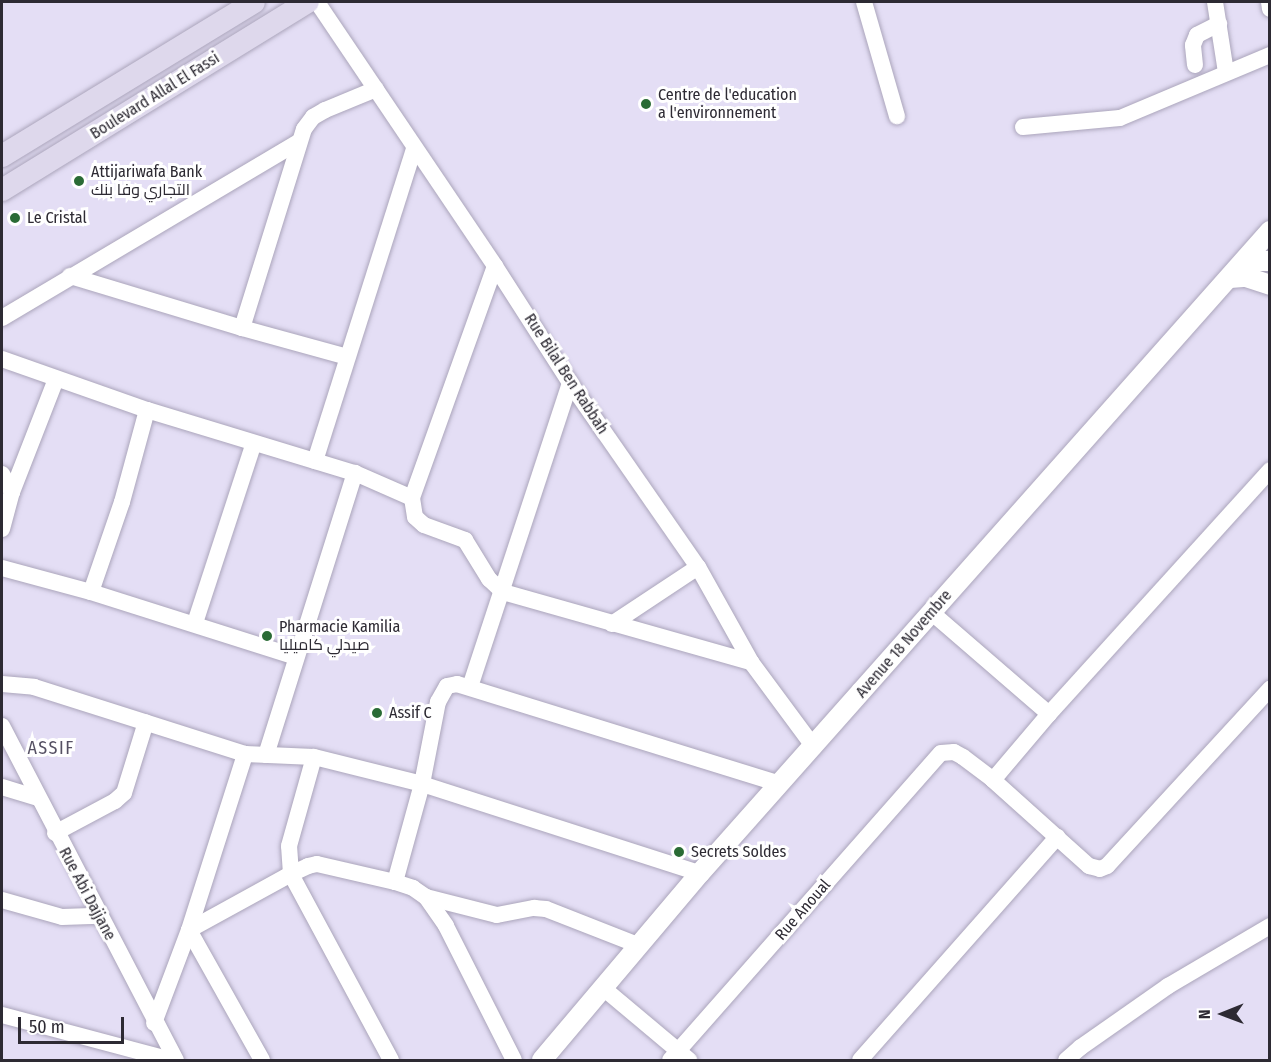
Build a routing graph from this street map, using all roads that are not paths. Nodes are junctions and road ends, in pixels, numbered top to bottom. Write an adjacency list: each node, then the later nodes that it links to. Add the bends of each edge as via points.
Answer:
1 (254, 2): 17 (main road, Boulevard Allal El Fassi)
2 (308, 2): 18 (main road, Boulevard Allal El Fassi)
3 (318, 2): 12 (street, Rue Bilal Ben Rabbah)
4 (1215, 2): 8 (street)
5 (1269, 2): 7 (street)
6 (867, 3): 13 (street)
7 (1269, 9)
8 (1219, 24): 10 (street, via 1197,35 1193,45); 11 (street)
9 (1269, 55): 11 (street)
10 (1195, 65)
11 (1226, 72): 14 (street, via 1120,118)
12 (376, 89): 15 (street, via 313,117); 16 (street, Rue Bilal Ben Rabbah)
13 (897, 116)
14 (1023, 127)
15 (297, 143): 23 (street); 27 (street)
16 (414, 149): 22 (street, Rue Bilal Ben Rabbah); 28 (street)
17 (2, 155): 18 (street)
18 (9, 185)
19 (1269, 231): 20 (street, Avenue 18 Novembre)
20 (1244, 261): 21 (street); 24 (street, Avenue 18 Novembre)
21 (1269, 261)
22 (495, 266): 31 (street, Rue Bilal Ben Rabbah); 39 (street)
23 (70, 276): 26 (street); 27 (street)
24 (1230, 278): 25 (street, via 1246,277); 45 (street, Avenue 18 Novembre)
25 (1269, 285)
26 (2, 318)
27 (242, 328): 28 (street)
28 (347, 357): 34 (street)
29 (2, 359): 30 (street)
30 (56, 379): 32 (street); 38 (street)
31 (570, 383): 41 (street, Rue Bilal Ben Rabbah); 44 (street)
32 (147, 410): 33 (street); 43 (street, via 122,502)
33 (254, 442): 34 (street); 46 (street)
34 (315, 461): 36 (street)
35 (1269, 470): 53 (street)
36 (355, 473): 39 (street); 48 (street)
37 (2, 474): 38 (street)
38 (12, 492): 40 (street)
39 (412, 498): 44 (street, via 415,517 424,525 465,540 489,579)
40 (2, 529)
41 (698, 567): 47 (street); 49 (street, Rue Bilal Ben Rabbah)
42 (2, 568): 43 (street)
43 (91, 592): 46 (street)
44 (503, 592): 47 (street); 51 (street)
45 (932, 612): 53 (street); 56 (street, Avenue 18 Novembre)
46 (195, 623): 48 (street)
47 (612, 624): 49 (street)
48 (296, 657): 58 (street)
49 (752, 662): 56 (street, Rue Bilal Ben Rabbah)
50 (2, 684): 54 (street, via 34,687)
51 (470, 687): 61 (street, via 447,686 442,694); 62 (street)
52 (1269, 689): 66 (street, via 1107,866 1095,869)
53 (1049, 714): 60 (street)
54 (146, 722): 57 (street); 65 (street, via 124,793)
55 (3, 733): 64 (street, Rue Abi Dajjane)
56 (814, 747): 62 (street, Avenue 18 Novembre)
57 (245, 754): 58 (street); 74 (street)
58 (266, 755): 59 (street)
59 (314, 757): 61 (street); 68 (street, via 289,846)
60 (993, 780): 66 (street); 80 (street, Rue Anoual, via 954,752 934,758)
61 (422, 784): 67 (street); 69 (street)
62 (781, 784): 67 (street, Avenue 18 Novembre)
63 (2, 787): 64 (street)
64 (38, 798): 65 (street, Rue Abi Dajjane)
65 (55, 833): 72 (street, Rue Abi Dajjane)
66 (1057, 837): 86 (street)
67 (700, 873): 75 (street, Avenue 18 Novembre)
68 (291, 874): 69 (street, via 317,864); 74 (street); 83 (street)
69 (394, 882): 70 (street)
70 (426, 897): 75 (street, via 497,915 546,909); 84 (street, via 446,926)
71 (2, 900): 72 (street, via 62,917)
72 (99, 916): 78 (street, Rue Abi Dajjane)
73 (1269, 926): 87 (street, via 1168,986)
74 (189, 930): 78 (street); 82 (street)
75 (638, 945): 76 (street, Avenue 18 Novembre)
76 (602, 987): 80 (street); 85 (street, Avenue 18 Novembre)
77 (2, 1015): 79 (street)
78 (154, 1023): 81 (street, Rue Abi Dajjane)
79 (125, 1056): 81 (street)
80 (679, 1057)
81 (174, 1060)
82 (262, 1060)
83 (392, 1060)
84 (514, 1060)
85 (542, 1060)
86 (860, 1060)
87 (1066, 1060)

